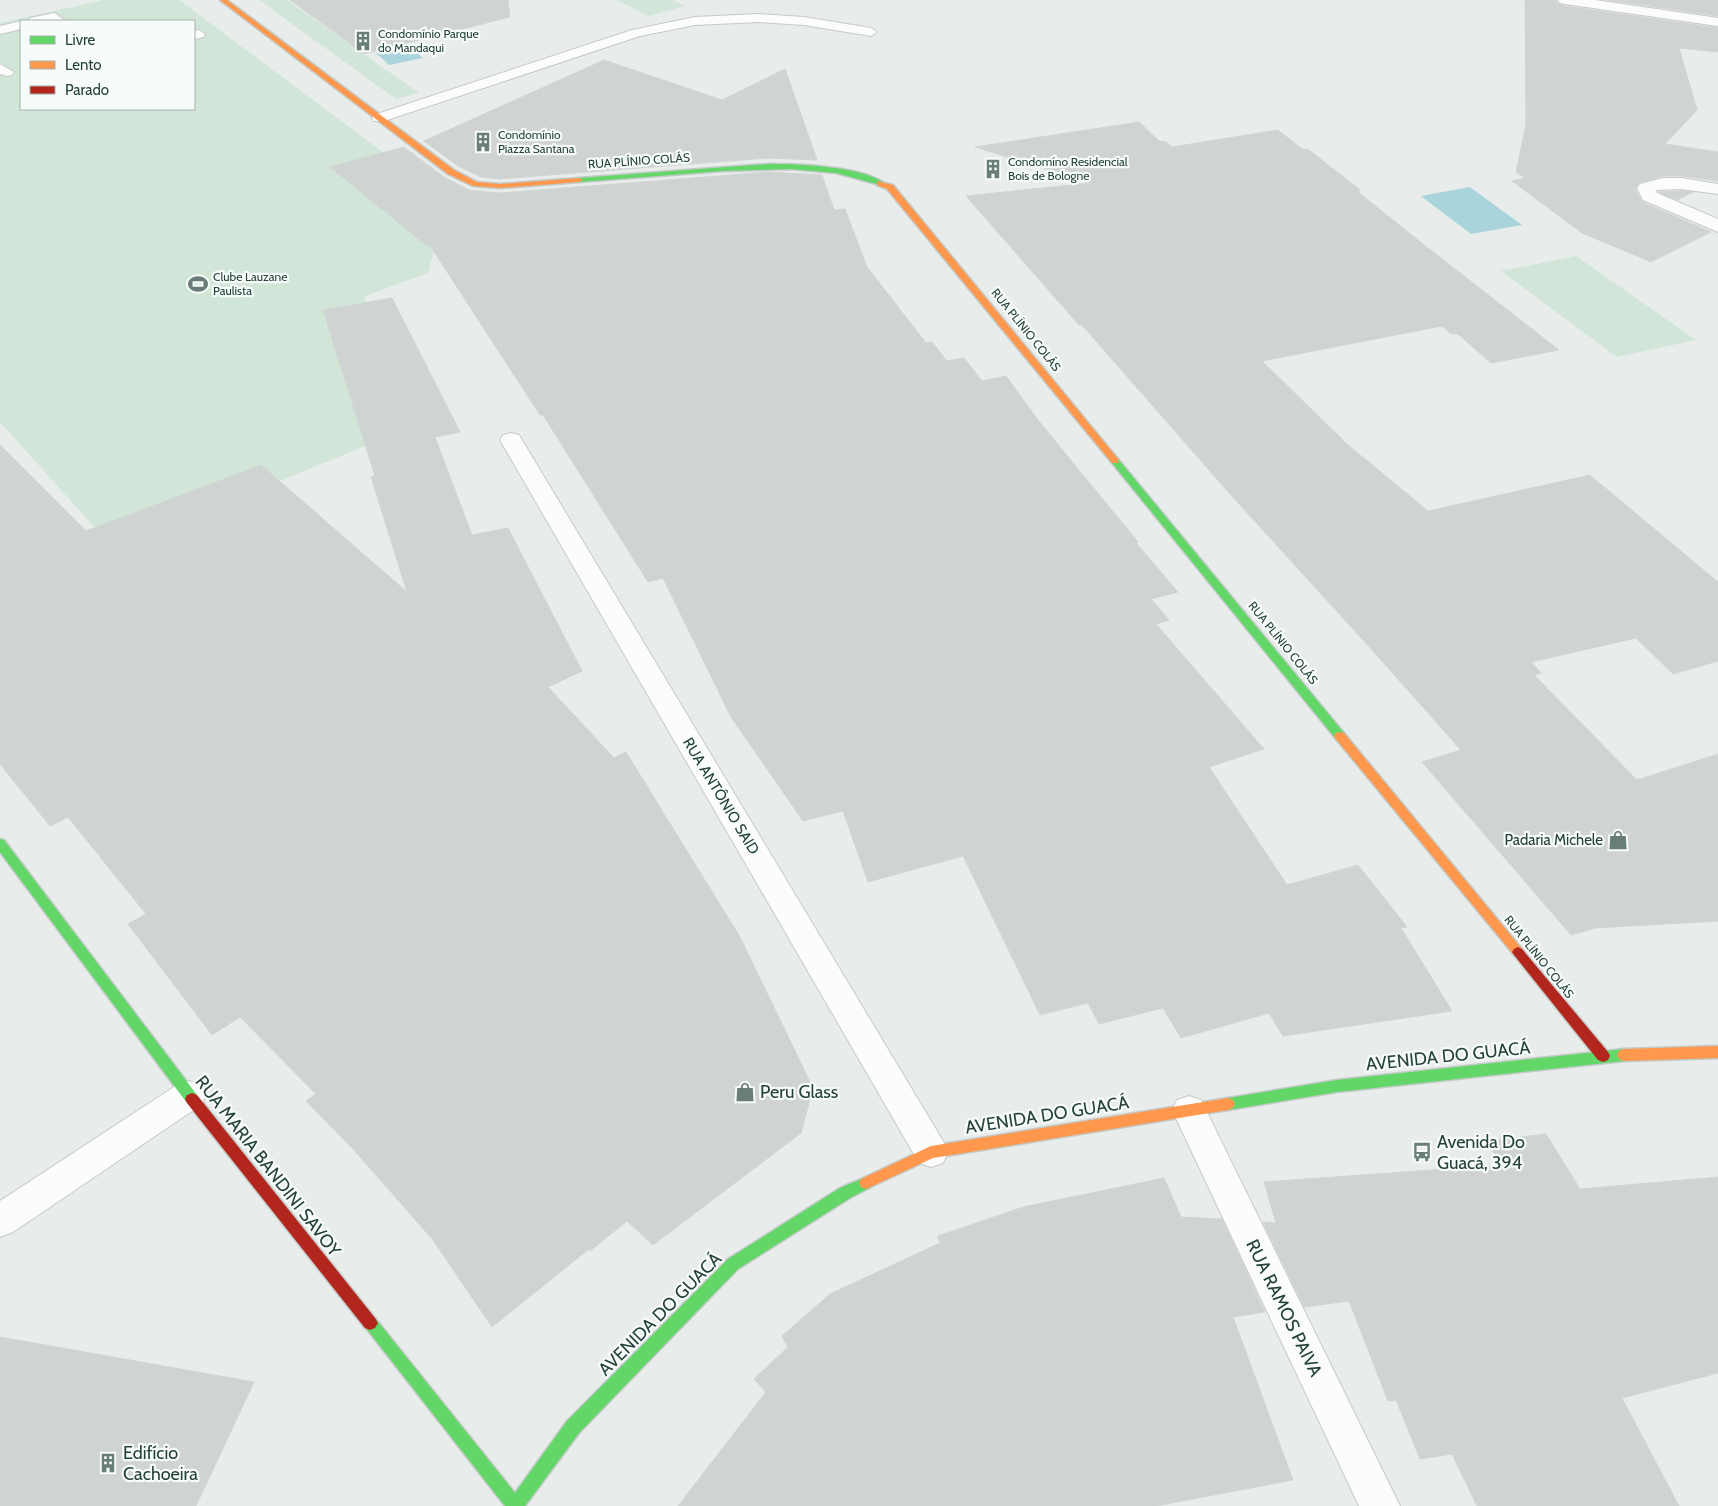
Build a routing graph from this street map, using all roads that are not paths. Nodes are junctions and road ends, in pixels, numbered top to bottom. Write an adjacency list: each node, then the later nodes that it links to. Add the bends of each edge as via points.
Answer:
1 (223, 0): 9 (street, RUA PLÍNIO COLÁS)
2 (1565, 0): 5 (street)
3 (39, 20): 4 (lane, via 54,16)
4 (59, 20)
5 (1718, 22)
6 (20, 24): 7 (lane)
7 (0, 30)
8 (871, 32): 9 (lane, via 804,21 759,18 695,21 637,33)
9 (380, 118): 15 (street, RUA PLÍNIO COLÁS, via 451,172 476,184 500,186 768,165 811,166 857,174 890,188)
10 (1718, 189): 11 (street, via 1677,184 1654,184 1646,188 1649,196)
11 (1718, 226)
12 (511, 440): 18 (street, RUA ANTÔNIO SAID)
13 (0, 843): 16 (street, RUA MARIA BANDINI SAVOY)
14 (1718, 1052): 15 (street, AVENIDA DO GUACÁ)
15 (1603, 1056): 17 (street, AVENIDA DO GUACÁ, via 1337,1086)
16 (189, 1095): 19 (street); 20 (street, RUA MARIA BANDINI SAVOY)
17 (1188, 1110): 18 (street, AVENIDA DO GUACÁ); 21 (street, RUA RAMOS PAIVA)
18 (932, 1152): 20 (street, AVENIDA DO GUACÁ, via 845,1192 733,1264 573,1427)
19 (0, 1221)
20 (515, 1506)
21 (1380, 1506)

